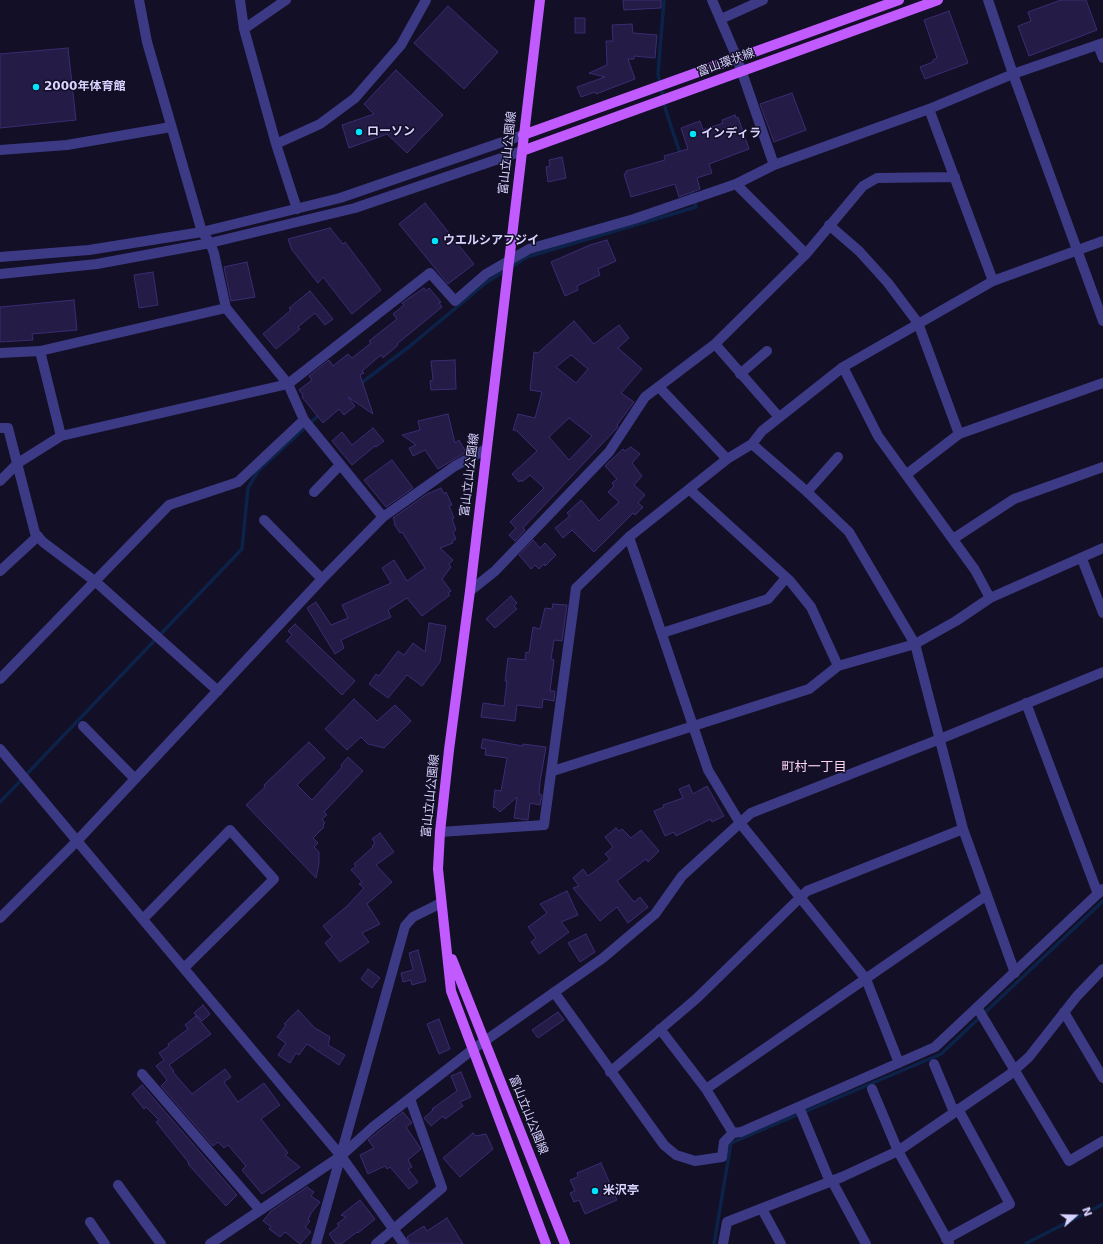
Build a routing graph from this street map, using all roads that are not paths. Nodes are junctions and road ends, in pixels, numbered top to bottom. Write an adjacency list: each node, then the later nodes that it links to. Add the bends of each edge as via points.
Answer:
1 (139, 0): 19 (street, via 147,42)
2 (240, 0): 12 (street)
3 (286, 0): 12 (street)
4 (426, 0): 21 (street, via 401,46 360,93 320,124)
5 (540, 0): 20 (main road, 富山立山公園線)
6 (712, 0): 11 (street)
7 (763, 0): 11 (street)
8 (899, 0): 14 (main road, 富山環状線)
9 (938, 0): 16 (main road, 富山環状線)
10 (988, 0): 17 (street)
11 (721, 19): 14 (street)
12 (244, 28): 21 (street)
13 (1101, 44): 15 (street); 17 (street)
14 (737, 58): 16 (street); 20 (main road, 富山環状線)
15 (1103, 58)
16 (742, 72): 23 (main road, 富山環状線); 24 (street)
17 (1013, 74): 18 (street); 32 (street)
18 (929, 109): 24 (street); 25 (street)
19 (171, 127): 22 (street, via 67,145); 29 (street)
20 (523, 135): 23 (main road, 富山立山公園線); 27 (street, via 340,198)
21 (276, 144): 27 (street)
22 (0, 150)
23 (522, 151): 31 (street, via 355,208); 35 (main road, 富山立山公園線)
24 (774, 165): 26 (street)
25 (955, 176): 28 (street, via 877,178 863,186); 37 (street)
26 (736, 184): 33 (street); 35 (street, via 634,219 529,249)
27 (297, 209): 29 (street)
28 (829, 225): 33 (street); 40 (street, via 859,251 888,283)
29 (202, 232): 31 (street); 34 (street, via 89,250)
30 (1103, 241): 32 (street)
31 (210, 243): 36 (street, via 97,264); 38 (street)
32 (1078, 250): 37 (street); 39 (street)
33 (806, 254): 41 (street)
34 (0, 257)
35 (509, 259): 47 (street, via 486,274 455,301 430,272); 56 (main road, 富山立山公園線)
36 (0, 274)
37 (993, 281): 40 (street)
38 (226, 308): 42 (street); 47 (street)
39 (1103, 321)
40 (918, 323): 45 (street); 53 (street)
41 (715, 344): 46 (street); 49 (street)
42 (40, 351): 44 (street); 54 (street)
43 (767, 351): 46 (street)
44 (0, 353)
45 (843, 367): 50 (street); 62 (street, via 878,436)
46 (740, 374): 50 (street)
47 (288, 384): 51 (street); 54 (street)
48 (1103, 384): 53 (street)
49 (659, 387): 58 (street); 78 (street, via 645,397 608,452 495,571)
50 (778, 417): 55 (street)
51 (304, 420): 60 (street); 77 (street, via 238,482 169,505)
52 (0, 428): 59 (street, via 8,428)
53 (959, 434): 62 (street)
54 (61, 436): 59 (street)
55 (752, 444): 58 (street); 66 (street)
56 (486, 449): 67 (street, via 455,466); 78 (main road, 富山立山公園線)
57 (838, 457): 66 (street)
58 (727, 459): 64 (street)
59 (18, 463): 63 (street); 69 (street, via 35,533)
60 (340, 465): 65 (street); 67 (street)
61 (1103, 467): 71 (street, via 1014,499)
62 (907, 474): 71 (street)
63 (0, 481)
64 (689, 489): 70 (street); 76 (street)
65 (314, 492)
66 (807, 492): 82 (street, via 849,532)
67 (383, 517): 75 (street)
68 (264, 520): 75 (street)
69 (38, 536): 74 (street); 77 (street)
70 (629, 537): 81 (street); 92 (street, via 576,588 554,747)
71 (953, 539): 79 (street, via 975,570)
72 (1103, 548): 73 (street)
73 (1082, 559): 79 (street); 80 (street)
74 (0, 571)
75 (322, 578): 86 (street)
76 (786, 578): 81 (street, via 768,599); 83 (street, via 811,606)
77 (96, 582): 85 (street); 86 (street)
78 (470, 591): 96 (main road, 富山立山公園線)
79 (990, 598): 82 (street)
80 (1103, 613)
81 (662, 633): 89 (street)
82 (915, 644): 83 (street); 90 (street)
83 (838, 666): 89 (street, via 809,689)
84 (1103, 672): 87 (street)
85 (0, 679)
86 (218, 692): 93 (street)
87 (1026, 703): 90 (street); 98 (street)
88 (83, 726): 93 (street)
89 (693, 726): 92 (street); 94 (street, via 708,770)
90 (940, 739): 94 (street, via 751,813); 95 (street)
91 (0, 749): 97 (street)
92 (553, 771): 96 (street, via 544,825)
93 (135, 779): 97 (street)
94 (740, 823): 100 (street); 109 (street, via 682,876 655,914 604,958)
95 (963, 829): 99 (street); 100 (street, via 807,891)
96 (440, 832): 101 (main road, 富山立山公園線, via 438,869)
97 (77, 841): 102 (street); 103 (street)
98 (1100, 892): 107 (street)
99 (987, 895): 107 (street); 108 (street)
100 (798, 897): 108 (street); 112 (street, via 696,999)
101 (441, 903): 104 (main road, 富山立山公園線); 129 (street, via 413,917 405,926)
102 (0, 918)
103 (143, 919): 105 (street); 105 (street, via 230,830 274,879)
104 (448, 952): 113 (main road, 富山立山公園線); 114 (main road, 富山立山公園線, via 451,991)
105 (184, 968): 129 (street)
106 (1103, 969): 111 (street)
107 (1015, 973): 110 (street)
108 (866, 980): 115 (street); 121 (street)
109 (554, 992): 113 (street); 118 (street)
110 (978, 1009): 115 (street, via 935,1048); 117 (street)
111 (1064, 1012): 117 (street, via 1029,1057); 120 (street)
112 (660, 1029): 118 (street); 121 (street)
113 (484, 1041): 114 (street); 144 (main road, 富山立山公園線)
114 (472, 1050): 123 (street); 143 (main road, 富山立山公園線)
115 (899, 1063): 124 (street)
116 (934, 1064): 125 (street)
117 (1014, 1070): 125 (street); 127 (street, via 1070,1161)
118 (610, 1072): 126 (street, via 664,1145 676,1155 695,1161 722,1157 724,1142)
119 (142, 1074): 133 (street)
120 (1103, 1078)
121 (706, 1089): 126 (street)
122 (872, 1089): 128 (street)
123 (410, 1099): 129 (street); 135 (street, via 442,1188)
124 (799, 1107): 126 (street, via 741,1132); 130 (street, via 828,1177)
125 (956, 1110): 128 (street); 136 (street, via 1010,1204)
126 (733, 1133)
127 (1103, 1141)
128 (898, 1150): 130 (street); 136 (street)
129 (341, 1156): 133 (street); 135 (street); 140 (street)
130 (832, 1181): 132 (street); 147 (street)
131 (118, 1185): 138 (street)
132 (762, 1209): 145 (street, via 727,1222); 146 (street)
133 (260, 1210): 139 (street)
134 (90, 1222): 137 (street)
135 (393, 1230): 141 (street); 142 (street)
136 (948, 1241)
137 (105, 1244)
138 (161, 1244)
139 (210, 1244)
140 (316, 1244)
141 (376, 1244)
142 (404, 1244)
143 (546, 1244)
144 (565, 1244)
145 (723, 1244)
146 (781, 1244)
147 (866, 1244)

